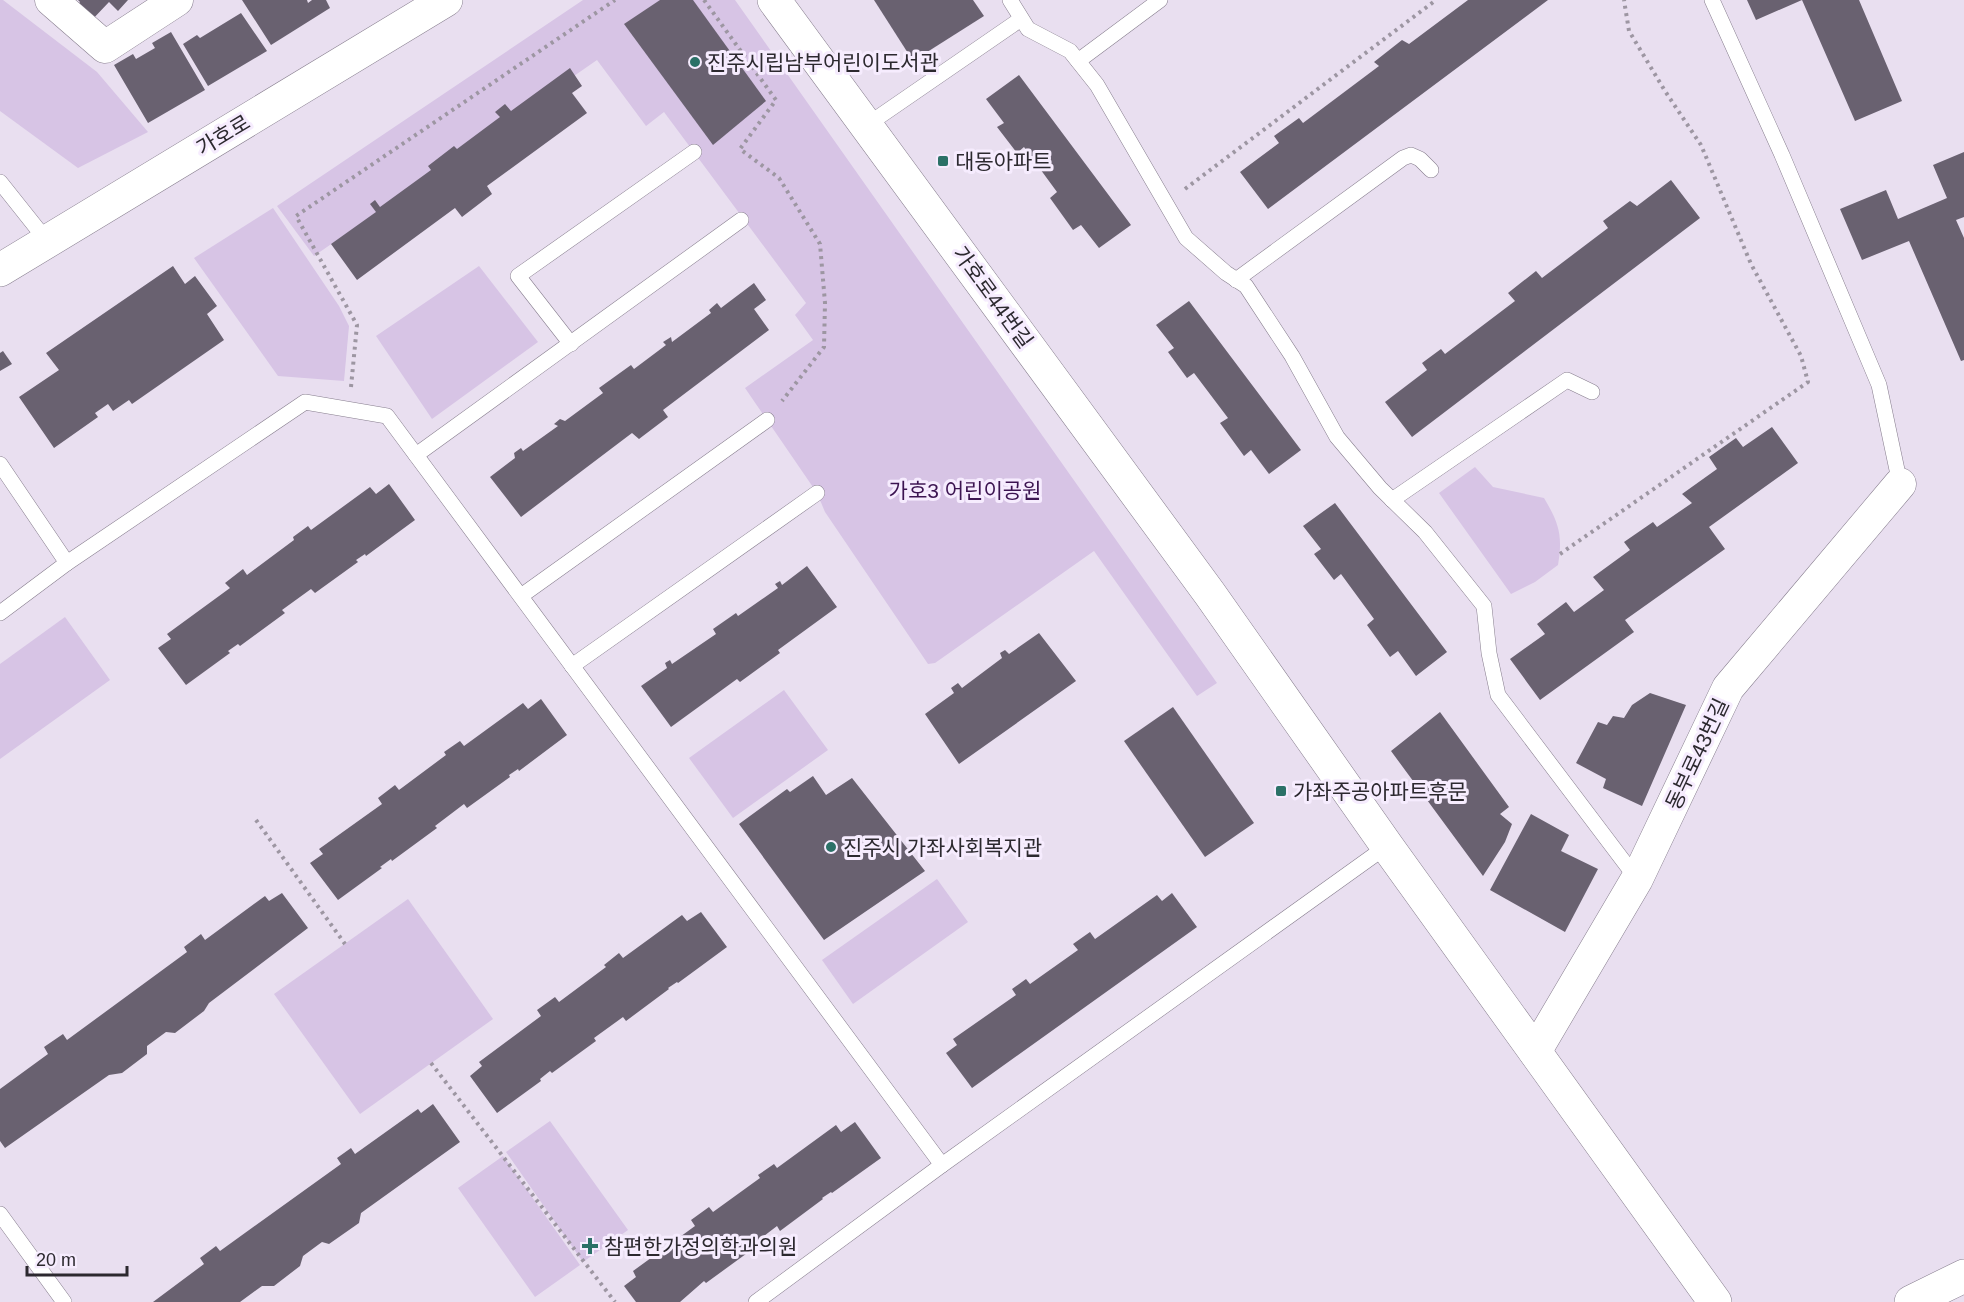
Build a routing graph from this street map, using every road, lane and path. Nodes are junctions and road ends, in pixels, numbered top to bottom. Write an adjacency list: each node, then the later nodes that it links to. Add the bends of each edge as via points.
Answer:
1 (51, 0): 2 (street, via 105,47)
2 (177, 0)
3 (446, 0): 20 (street, 가호로)
4 (615, 0): 25 (path, via 296,216 357,325)
5 (704, 0): 26 (path, via 776,100 740,149 779,178 820,244 824,347)
6 (774, 0): 14 (street, 가호로44번길)
7 (1010, 0): 12 (lane)
8 (1160, 0): 13 (lane)
9 (1436, 0): 18 (path)
10 (1624, 0): 32 (path, via 1629,31 1701,145 1751,264 1801,356 1808,382)
11 (1712, 0): 29 (lane, via 1879,386)
12 (1021, 19): 13 (lane, via 1028,29 1070,51); 14 (lane)
13 (1078, 61): 18 (lane, via 1103,95)
14 (867, 125): 38 (street, 가호로44번길, via 1210,594)
15 (694, 152): 23 (lane, via 519,276)
16 (1431, 170): 22 (lane, via 1411,155 1403,158)
17 (0, 182): 20 (lane)
18 (1166, 203): 22 (lane, via 1186,238)
19 (741, 220): 23 (lane)
20 (47, 241): 21 (street, 가호로)
21 (0, 270)
22 (1236, 280): 31 (lane, via 1246,286 1338,437)
23 (571, 344): 27 (lane)
24 (1592, 392): 31 (lane, via 1567,380)
25 (349, 408): 27 (lane, via 387,416); 33 (lane, via 305,402)
26 (767, 420): 34 (lane)
27 (416, 455): 34 (lane)
28 (0, 465): 33 (lane)
29 (1900, 484): 39 (street, 동부로43번길, via 1728,688)
30 (817, 493): 36 (lane)
31 (1392, 500): 39 (lane, via 1425,532 1484,606 1498,695)
32 (1560, 554)
33 (67, 563): 35 (lane)
34 (521, 596): 36 (lane)
35 (0, 613)
36 (572, 666): 43 (lane)
37 (256, 820): 40 (path)
38 (1388, 846): 41 (street); 43 (lane)
39 (1637, 879): 41 (street, 동부로43번길)
40 (345, 944)
41 (1535, 1053): 49 (street)
42 (431, 1063): 47 (path)
43 (942, 1165): 48 (lane)
44 (0, 1214): 46 (lane)
45 (1964, 1276): 50 (street)
46 (64, 1302)
47 (615, 1302)
48 (756, 1302)
49 (1715, 1302)
50 (1911, 1302)

